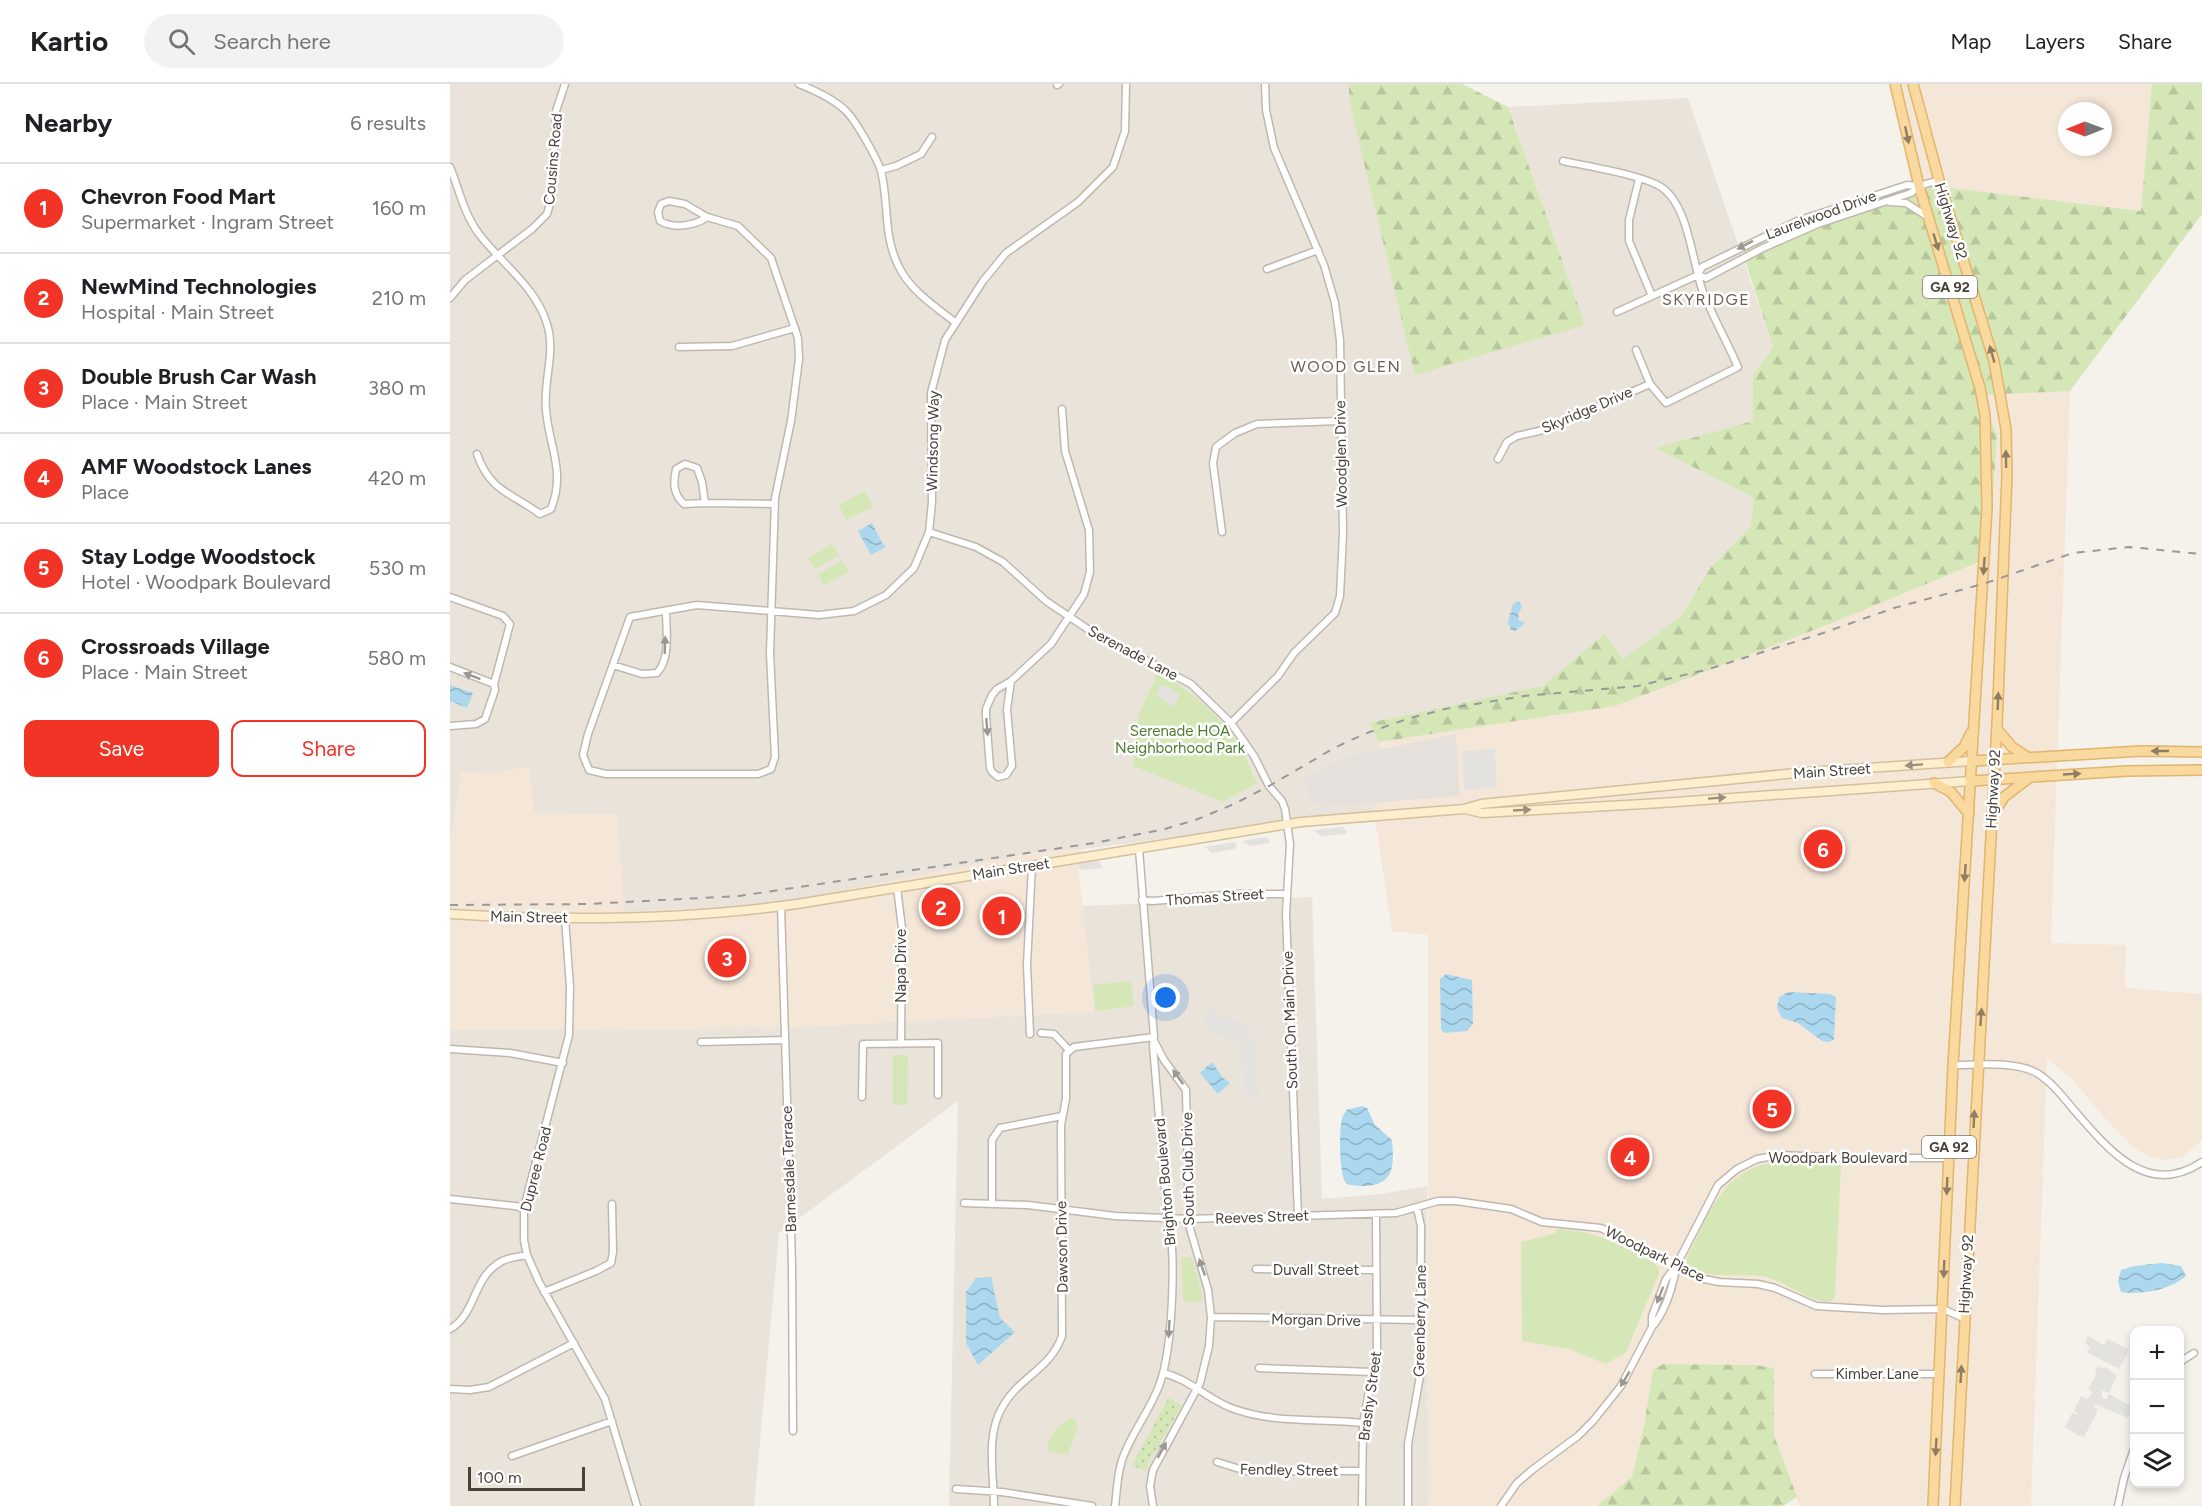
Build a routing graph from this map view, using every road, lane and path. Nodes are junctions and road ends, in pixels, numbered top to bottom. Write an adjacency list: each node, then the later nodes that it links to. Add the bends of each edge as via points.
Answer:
1 (565, 84): 18 (street, Cousins Road, via 556,111 552,197 547,214)
2 (799, 84): 10 (street, via 846,111)
3 (1126, 84): 24 (street, Windsong Way, via 1125,131 1113,167 1078,202 1006,253 983,280)
4 (1265, 84): 17 (street, Woodglen Drive, via 1274,148)
5 (1895, 84): 13 (main road, Highway 92 / GA 92, one-way to 13)
6 (1913, 84): 12 (main road, Highway 92 / GA 92)
7 (932, 137): 10 (street, via 921,154)
8 (1563, 161): 11 (street)
9 (450, 166): 18 (street, via 466,212)
10 (881, 170): 24 (street, via 888,236 898,266 921,295)
11 (1639, 179): 20 (street, via 1660,187 1679,210); 21 (street, via 1629,220 1629,242)
12 (1939, 180): 13 (street, Laurelwood Drive); 35 (main road, Highway 92 / GA 92, one-way to 12, via 2006,429 1994,361)
13 (1918, 186): 14 (street, Laurelwood Drive); 16 (main road, Highway 92 / GA 92); 20 (street, Laurelwood Drive, one-way to 20, via 1907,185 1797,221 1702,267)
14 (1886, 203): 16 (street, Laurelwood Drive, via 1906,203); 20 (street, Laurelwood Drive, via 1818,224 1706,278)
15 (707, 217): 15 (street, Windsong Way, via 685,204 669,201 661,204 658,212 660,220 671,226); 25 (street, Windsong Way, via 738,226 771,258)
16 (1928, 217): 36 (main road, Highway 92 / GA 92, one-way to 36, via 1980,388 1985,415)
17 (1318, 250): 19 (street); 30 (street, Woodglen Drive, via 1335,303 1340,339)
18 (496, 255): 22 (street, Cousins Road); 31 (street, via 528,288 547,323 551,347 546,410 559,480 551,508 540,514 502,492)
19 (1267, 269)
20 (1698, 275): 21 (street, Laurelwood Drive); 28 (street, Skyridge Drive, via 1738,367 1666,403)
21 (1652, 296): 23 (street, Laurelwood Drive)
22 (450, 298)
23 (1617, 312)
24 (956, 323): 37 (street, Windsong Way, via 945,340 931,393)
25 (795, 328): 26 (street, via 732,346); 34 (street, Windsong Way, via 799,359)
26 (679, 347)
27 (1636, 350): 28 (street, Skyridge Drive)
28 (1650, 384): 32 (street, Skyridge Drive, via 1547,428 1517,436 1507,442)
29 (1062, 409): 42 (street, via 1065,451 1090,543 1088,583)
30 (1340, 421): 38 (street, via 1257,424 1216,447 1213,464); 47 (street, Woodglen Drive, via 1343,534 1340,596 1335,613)
31 (477, 454)
32 (1498, 459)
33 (705, 503): 33 (street, via 697,468 685,464 676,468 673,482 677,498 684,504); 34 (street)
34 (775, 504): 41 (street, Windsong Way)
35 (2005, 507): 36 (main road); 50 (main road, Highway 92 / GA 92, one-way to 35)
36 (1987, 508): 48 (main road, Highway 92 / GA 92, one-way to 48)
37 (929, 532): 41 (street, Windsong Way, via 914,568 886,595 854,610 819,615); 42 (street, Serenade Lane, via 976,547 1003,562)
38 (1221, 532)
39 (450, 597): 46 (street, via 503,616 510,624)
40 (666, 611): 41 (street, Windsong Way, via 697,605); 43 (street, Windsong Way, via 630,617); 43 (street, one-way to 40, via 642,674 657,673 663,666)
41 (772, 611): 43 (street, Windsong Way, via 775,757 771,769 758,774 606,774 589,770 583,755 585,744)
42 (1069, 618): 45 (street, via 1041,655); 47 (street, Serenade Lane, via 1191,684)
43 (613, 665)
44 (450, 667): 46 (street, one-way to 44)
45 (1011, 681): 45 (street, one-way to 45, via 997,689 986,709 990,768 998,777 1006,775 1012,766 1007,709)
46 (494, 684): 49 (street, via 485,719 476,724)
47 (1231, 723): 64 (street, Serenade Lane, via 1282,801)
48 (1975, 725): 54 (main road, Highway 92 / GA 92); 55 (main road, via 1964,747)
49 (450, 726)
50 (1997, 729): 52 (main road, via 2012,747); 53 (main road, Highway 92 / GA 92)
51 (2202, 752): 52 (main road, Main Street, one-way to 52)
52 (2029, 757): 53 (main road, Main Street)
53 (1995, 760): 54 (main road, Main Street); 58 (main road, Highway 92 / GA 92)
54 (1972, 761): 55 (main road, Main Street); 59 (main road, Highway 92 / GA 92)
55 (1948, 762): 61 (main road, Main Street, one-way to 61, via 1588,793)
56 (2202, 770): 57 (main road, Main Street, one-way to 56)
57 (2032, 777): 58 (main road, Main Street); 63 (main road, via 2004,797)
58 (1994, 779): 59 (main road, Main Street); 63 (main road, Highway 92 / GA 92)
59 (1971, 781): 60 (main road, Main Street); 62 (main road, Highway 92 / GA 92)
60 (1934, 783): 61 (main road, Main Street, one-way to 60, via 1482,813); 62 (main road, via 1950,792)
61 (1464, 809): 64 (main road, Main Street)
62 (1969, 814): 82 (main road, Highway 92 / GA 92, one-way to 82)
63 (1992, 817): 83 (main road, Highway 92 / GA 92, one-way to 63)
64 (1288, 825): 65 (main road, Main Street); 68 (street, South On Main Drive)
65 (1139, 849): 66 (main road, Main Street); 69 (street, Brighton Boulevard)
66 (1032, 865): 67 (main road, Main Street); 74 (street, via 1027,965)
67 (897, 888): 70 (main road, Main Street); 78 (street, Napa Drive, via 902,928)
68 (1287, 894): 69 (street, Thomas Street); 97 (street, South On Main Drive)
69 (1142, 900): 75 (street, Brighton Boulevard)
70 (781, 906): 72 (main road, Main Street, via 708,915); 76 (street, Barnesdale Terrace)
71 (450, 914): 72 (main road, Main Street)
72 (565, 918): 81 (street, Dupree Road, via 571,1004)
73 (1041, 1033): 80 (street, via 1054,1034)
74 (1030, 1034)
75 (1154, 1039): 80 (street); 98 (street, South Club Drive, one-way to 75, via 1186,1090); 99 (street, Brighton Boulevard)
76 (785, 1040): 77 (street); 124 (street, Barnesdale Terrace)
77 (701, 1042)
78 (901, 1044): 84 (street, via 938,1043); 85 (street, via 863,1044)
79 (450, 1049): 81 (street, via 510,1053)
80 (1069, 1050): 86 (street, Dawson Drive, via 1065,1059 1066,1099)
81 (563, 1063): 93 (street, Dupree Road)
82 (1953, 1065): 83 (street); 87 (main road, Highway 92 / GA 92)
83 (1977, 1065): 88 (street, via 2018,1067 2037,1073 2060,1093 2095,1135 2142,1172 2181,1173); 108 (main road, Highway 92 / GA 92, one-way to 83)
84 (938, 1095)
85 (862, 1097)
86 (1062, 1116): 92 (street, via 1000,1128 992,1140); 95 (street, Dawson Drive)
87 (1948, 1158): 102 (street, Woodpark Boulevard, via 1780,1155 1757,1159 1718,1185); 106 (main road, Highway 92 / GA 92, one-way to 106)
88 (2202, 1161)
89 (450, 1199): 93 (street)
90 (964, 1203): 92 (street, Reeves Street)
91 (612, 1204): 105 (street, via 610,1263)
92 (992, 1204): 95 (street, Reeves Street)
93 (524, 1208): 101 (street, Dupree Road)
94 (1417, 1208): 96 (street, Reeves Street); 100 (street, Reeves Street, via 1438,1201 1456,1201 1511,1209); 110 (street, Greenberry Lane, via 1421,1226)
95 (1061, 1209): 99 (street, Reeves Street); 130 (street, Dawson Drive, via 1062,1336 1048,1361 1014,1392 999,1413 992,1448)
96 (1376, 1214): 97 (street, Reeves Street); 104 (street, Brashy Street)
97 (1298, 1216): 98 (street, Reeves Street)
98 (1189, 1219): 99 (street, Reeves Street); 107 (street, South Club Drive, one-way to 98, via 1207,1282 1190,1234)
99 (1169, 1220): 117 (street, Brighton Boulevard, one-way to 117, via 1171,1299)
100 (1556, 1224): 102 (street, Woodpark Place, via 1601,1228)
101 (527, 1255): 105 (street, Dupree Road); 111 (street, via 494,1266 466,1315)
102 (1677, 1266): 106 (street, Woodpark Place, via 1704,1279 1775,1288 1816,1306); 138 (street, Woodpark Boulevard, one-way to 138, via 1666,1279 1652,1316 1652,1327 1621,1386 1593,1421 1532,1470)
103 (1256, 1269): 104 (street, Duvall Street)
104 (1376, 1270): 109 (street, Brashy Street)
105 (544, 1292): 112 (street, Dupree Road)
106 (1943, 1309): 108 (street, Woodpark Place); 119 (main road, Highway 92 / GA 92)
107 (1211, 1317): 109 (street, Morgan Drive); 121 (street, South Club Drive, via 1207,1358)
108 (1964, 1318): 140 (main road, Highway 92 / GA 92, one-way to 108)
109 (1377, 1320): 110 (street, Morgan Drive); 116 (street, Brashy Street)
110 (1421, 1320): 137 (street, Greenberry Lane, via 1420,1376 1408,1444)
111 (450, 1329)
112 (574, 1342): 120 (street, via 489,1388); 122 (street, Dupree Road, via 599,1384)
113 (2194, 1353): 114 (street)
114 (2184, 1359)
115 (1259, 1368): 116 (street)
116 (1373, 1372): 123 (street, Brashy Street)
117 (1163, 1373): 121 (street); 134 (street, Brighton Boulevard, via 1122,1460)
118 (1815, 1374): 119 (street, Kimber Lane)
119 (1940, 1374): 139 (main road, Highway 92 / GA 92, one-way to 139)
120 (450, 1389)
121 (1197, 1389): 123 (street, via 1234,1409 1276,1419); 135 (street, South Club Drive, one-way to 121, via 1152,1470)
122 (612, 1420): 125 (street); 131 (street, Dupree Road)
123 (1363, 1423): 128 (street, Brashy Street)
124 (793, 1431)
125 (512, 1456)
126 (2130, 1461): 141 (street)
127 (1217, 1462): 128 (street, Fendley Street, via 1246,1471)
128 (1362, 1471): 136 (street, Brashy Street)
129 (956, 1489): 130 (street)
130 (994, 1491): 132 (street, Dawson Drive); 133 (street)
131 (637, 1506)
132 (994, 1506)
133 (1092, 1506)
134 (1115, 1506)
135 (1153, 1506)
136 (1362, 1506)
137 (1408, 1506)
138 (1501, 1506)
139 (1933, 1506)
140 (1955, 1506)
141 (2118, 1506)

